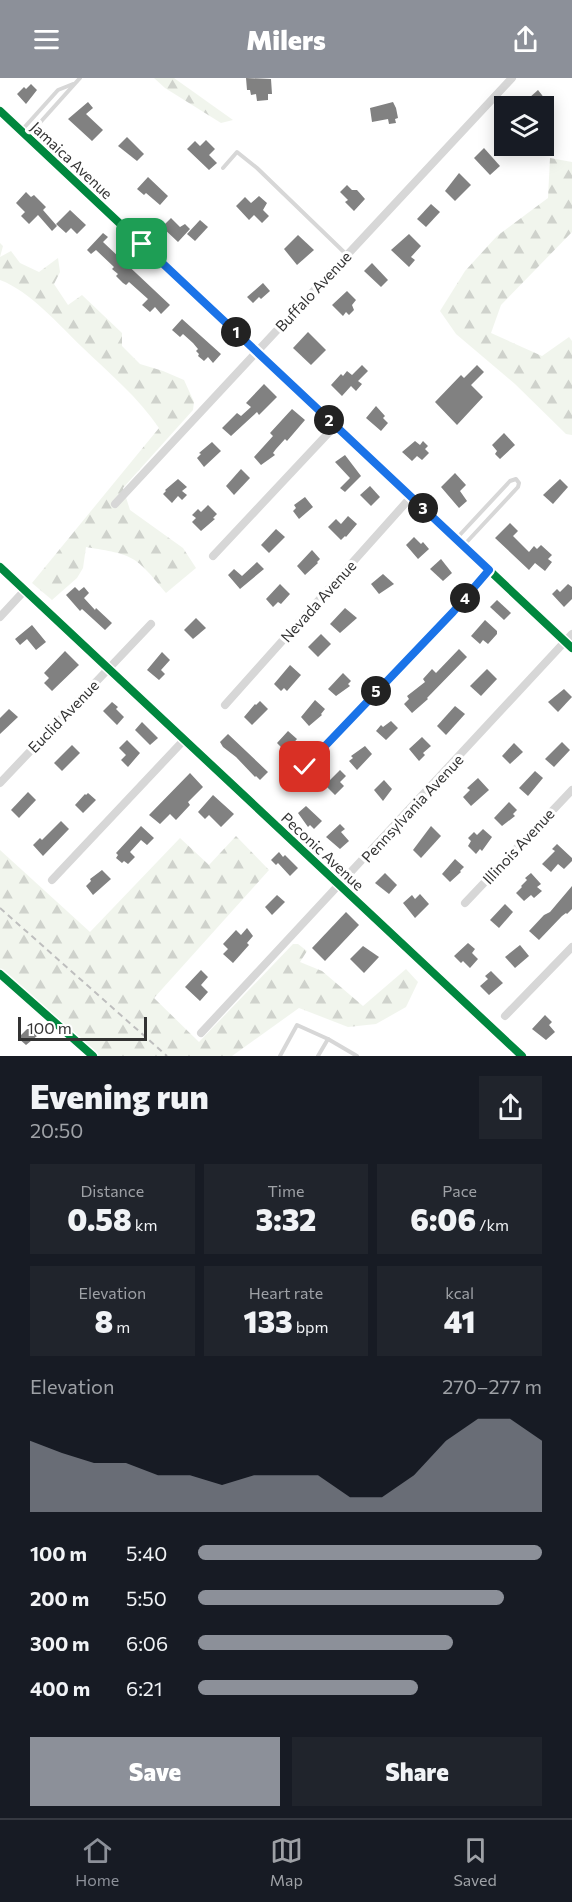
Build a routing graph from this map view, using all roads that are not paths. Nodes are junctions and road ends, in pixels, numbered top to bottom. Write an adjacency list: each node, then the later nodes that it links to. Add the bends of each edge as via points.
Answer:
1 (80, 78): 3 (lane)
2 (512, 78): 7 (street, Buffalo Avenue)
3 (74, 84): 5 (lane); 5 (lane, via 58,90)
4 (0, 111): 5 (street, Jamaica Avenue)
5 (24, 134): 8 (street, Jamaica Avenue)
6 (223, 168): 7 (lane, via 237,152)
7 (346, 254): 8 (street, Buffalo Avenue)
8 (257, 352): 9 (street, Jamaica Avenue); 11 (street, Buffalo Avenue)
9 (335, 426): 10 (street, Jamaica Avenue); 14 (street)
10 (411, 497): 12 (street, Jamaica Avenue); 24 (street, Nevada Avenue)
11 (115, 504)
12 (456, 539): 13 (street, Jamaica Avenue); 13 (lane, via 516,479 518,487)
13 (463, 546): 15 (street, Jamaica Avenue)
14 (213, 556)
15 (489, 570): 21 (street, Jamaica Avenue); 26 (street)
16 (2, 571): 17 (street, Peconic Avenue)
17 (25, 590): 18 (street); 23 (street, Peconic Avenue)
18 (0, 617)
19 (151, 624): 23 (street, Euclid Avenue)
20 (572, 634): 21 (street, Pennsylvania Avenue)
21 (565, 641): 22 (street, Jamaica Avenue); 30 (street, Pennsylvania Avenue)
22 (572, 648)
23 (109, 669): 25 (street, Peconic Avenue); 27 (street, Euclid Avenue)
24 (225, 705)
25 (184, 740): 29 (street); 30 (street, Peconic Avenue)
26 (305, 767)
27 (0, 783)
28 (572, 790): 31 (street, Illinois Avenue)
29 (52, 880)
30 (340, 886): 35 (street, Pennsylvania Avenue); 41 (street, Peconic Avenue)
31 (465, 903)
32 (572, 947): 34 (street)
33 (0, 974): 37 (street)
34 (505, 1016)
35 (201, 1034)
36 (328, 1039): 38 (lane, via 297,1025); 39 (lane); 40 (lane)
37 (93, 1056)
38 (280, 1056)
39 (318, 1056)
40 (357, 1056)
41 (521, 1056)

